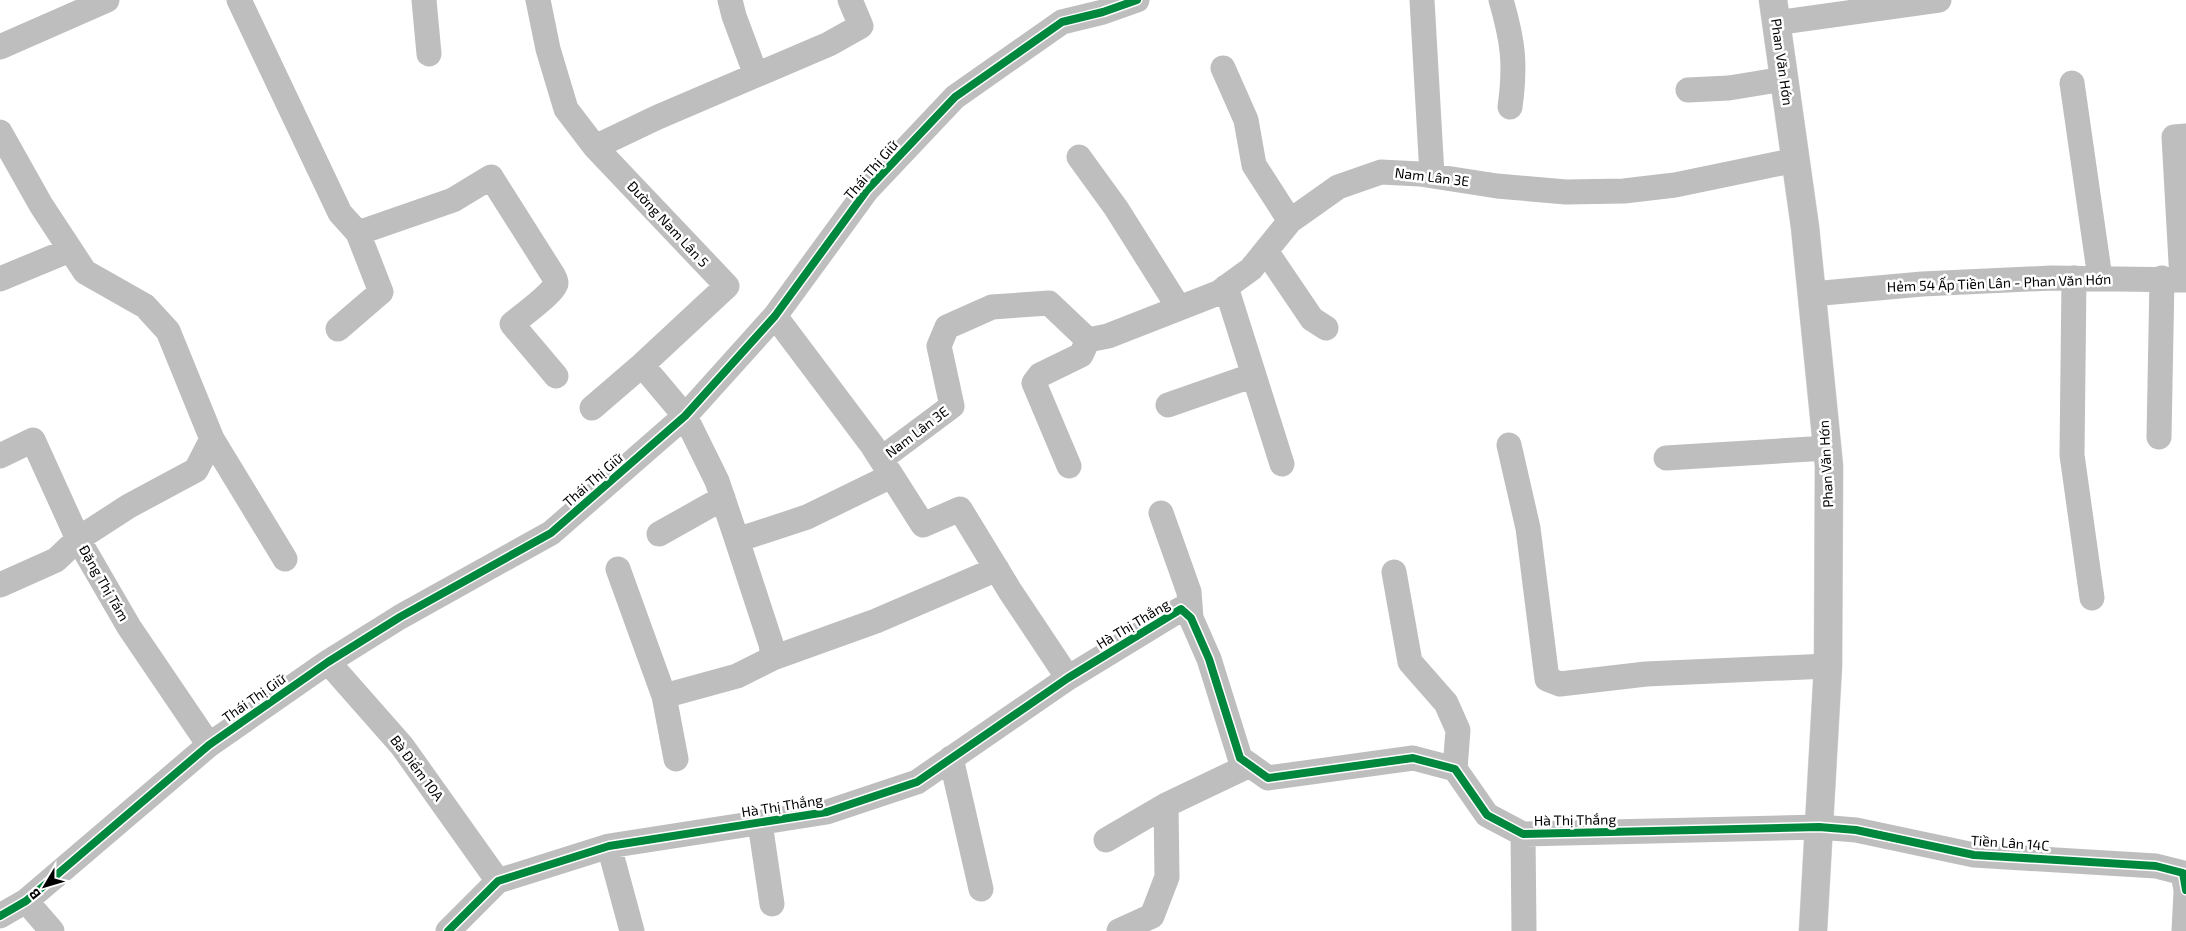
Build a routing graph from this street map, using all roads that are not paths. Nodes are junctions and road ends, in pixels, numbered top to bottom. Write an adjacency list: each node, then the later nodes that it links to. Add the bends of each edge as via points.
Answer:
1 (107, 0): 12 (street)
2 (239, 0): 27 (street, via 340,213)
3 (424, 0): 13 (street)
4 (538, 0): 22 (street, Đường Nam Lân 5, via 548,49 566,109)
5 (730, 0): 15 (street)
6 (850, 0): 15 (street, via 861,26 829,44)
7 (1137, 0): 37 (street, Thái Thị Giữ, via 1062,22 955,97 867,190)
8 (1422, 0): 25 (street)
9 (1501, 0): 19 (street, via 1512,38 1514,77)
10 (1939, 0): 11 (street)
11 (1774, 11): 16 (main road, Phan Văn Hớn)
12 (0, 47)
13 (429, 54)
14 (1223, 68): 26 (street, via 1246,120 1254,165)
15 (756, 75): 22 (street)
16 (1784, 79): 18 (street, via 1728,88); 24 (main road, Phan Văn Hớn)
17 (2072, 83): 31 (street)
18 (1688, 90)
19 (1510, 106)
20 (0, 132): 28 (street)
21 (2186, 136): 33 (street, via 2174,137)
22 (595, 147): 41 (street, Đường Nam Lân 5, via 727,286)
23 (1079, 157): 36 (street, via 1116,208)
24 (1796, 160): 25 (street, Nam Lân 3E, via 1675,185 1624,191 1566,192); 35 (main road, Phan Văn Hớn)
25 (1432, 176): 26 (street, Nam Lân 3E, via 1381,172 1338,187)
26 (1290, 221): 29 (street, Nam Lân 3E)
27 (358, 233): 38 (street, via 381,292); 43 (street, via 453,200 491,177 556,283 547,295 512,324)
28 (70, 250): 32 (street); 48 (street, via 85,272 145,306 168,331)
29 (1266, 251): 34 (street, Nam Lân 3E, via 1251,270); 39 (street, via 1312,319)
30 (2074, 278): 31 (street, Hẻm 54 Ấp Tiền Lân - Phan Văn Hớn); 35 (street, Hẻm 54 Ấp Tiền Lân - Phan Văn Hớn, via 1922,284); 66 (street, via 2072,455)
31 (2100, 278): 33 (street, Hẻm 54 Ấp Tiền Lân - Phan Văn Hớn)
32 (0, 279)
33 (2177, 279): 47 (street)
34 (1226, 287): 36 (street, Nam Lân 3E); 42 (street)
35 (1812, 294): 50 (main road, Phan Văn Hớn)
36 (1179, 308): 40 (street, Nam Lân 3E, via 1108,336)
37 (775, 316): 46 (street, Thái Thị Giữ); 55 (street)
38 (338, 328)
39 (1326, 328)
40 (1088, 340): 54 (street, via 1081,355 1046,372 1034,383); 55 (street, Nam Lân 3E, via 1049,304 992,307 947,327 939,346 952,406)
41 (642, 365): 45 (street, Đường Nam Lân 5); 46 (street)
42 (1254, 375): 44 (street); 53 (street)
43 (556, 376)
44 (1168, 405)
45 (592, 408)
46 (685, 416): 56 (street); 69 (street, Thái Thị Giữ, via 551,533)
47 (2159, 437)
48 (212, 439): 59 (street, Đặng Thị Tám, via 196,470 129,506); 61 (street)
49 (1509, 445): 70 (street, via 1528,528 1547,679 1560,684 1646,674)
50 (1827, 448): 52 (street); 70 (main road, Phan Văn Hớn)
51 (0, 456): 59 (street, via 33,440)
52 (1666, 458)
53 (1282, 464)
54 (1070, 466)
55 (886, 468): 60 (street, via 808,517); 63 (street, via 923,525 960,509)
56 (723, 498): 58 (street); 60 (street)
57 (1161, 513): 67 (street, via 1189,592)
58 (659, 534)
59 (78, 539): 65 (street, via 56,560); 73 (street, Đặng Thị Tám, via 129,627)
60 (738, 540): 68 (street, via 772,644)
61 (286, 559)
62 (618, 569): 72 (street)
63 (997, 569): 68 (street, via 876,621); 71 (street)
64 (1394, 572): 77 (street, via 1410,662 1446,703 1458,730)
65 (0, 585)
66 (2092, 598)
67 (1191, 618): 71 (street, Hà Thị Thắng, via 1181,609); 76 (street, Hà Thị Thắng, via 1209,659 1240,758)
68 (773, 658): 72 (street, via 737,676)
69 (328, 662): 73 (street, Thái Thị Giữ); 84 (street, Bà Điểm 10A, via 402,746)
70 (1828, 666): 80 (main road, Phan Văn Hớn)
71 (1068, 678): 74 (street, Hà Thị Thắng)
72 (664, 696): 75 (street)
73 (210, 745): 87 (street, Thái Thị Giữ)
74 (950, 758): 79 (street, Hà Thị Thắng, via 917,782 827,812); 86 (street)
75 (676, 759)
76 (1250, 765): 77 (street, Hà Thị Thắng, via 1268,778 1413,758); 78 (street)
77 (1455, 768): 81 (street, Hà Thị Thắng, via 1488,815)
78 (1166, 805): 82 (street); 93 (street, via 1167,877 1152,916)
79 (760, 823): 83 (street, Hà Thị Thắng); 88 (street)
80 (1820, 827): 81 (street, Hà Thị Thắng); 85 (street, Tiền Lân 14C, via 1856,830 1974,855 2156,866); 95 (main road, Phan Văn Hớn)
81 (1523, 834): 94 (street)
82 (1106, 840)
83 (610, 846): 84 (street, Hà Thị Thắng); 92 (street)
84 (498, 881): 91 (street, Hà Thị Thắng)
85 (2185, 882): 96 (street, Tiền Lân 14C)
86 (981, 889)
87 (26, 901): 89 (street, Thái Thị Giữ); 90 (street)
88 (772, 904)
89 (0, 916)
90 (52, 931)
91 (448, 931)
92 (632, 931)
93 (1119, 931)
94 (1524, 931)
95 (1813, 931)
96 (2184, 931)

